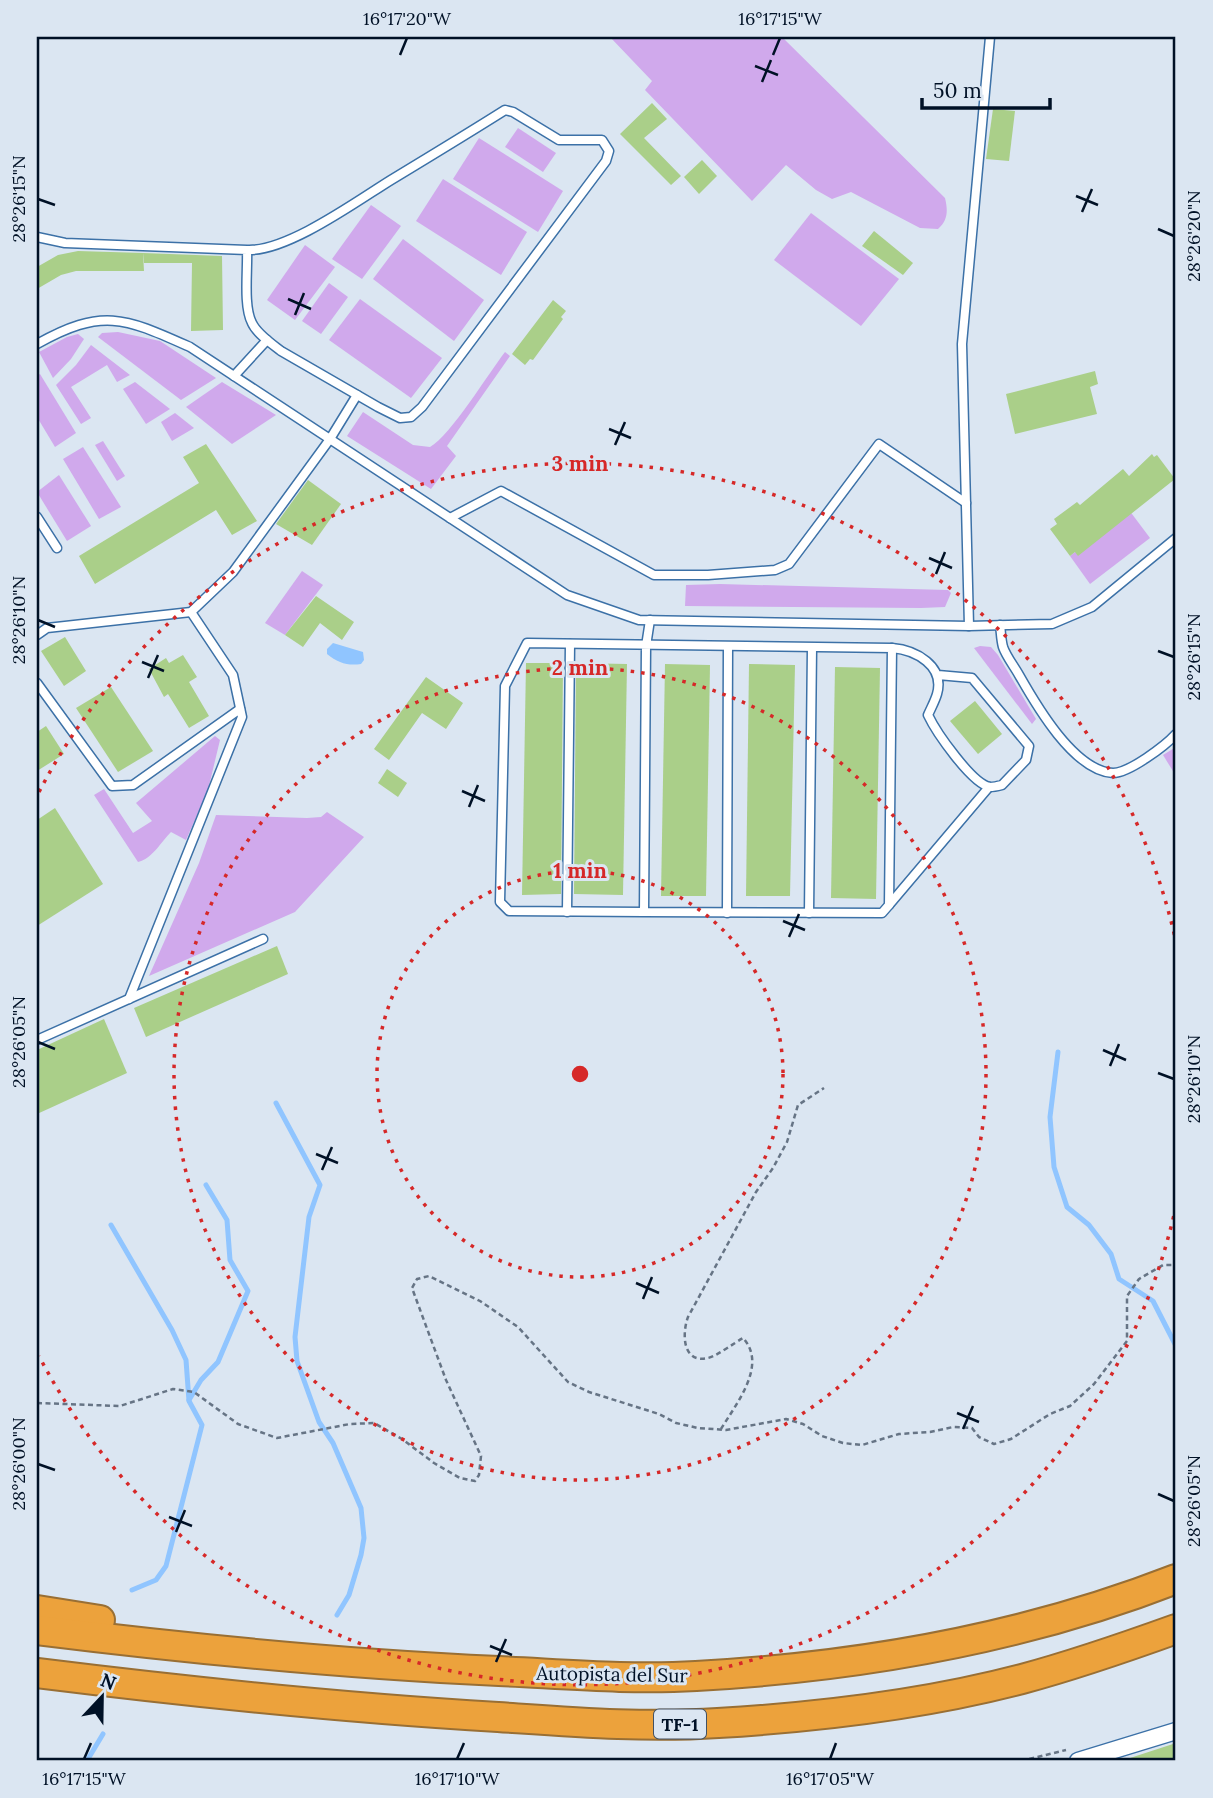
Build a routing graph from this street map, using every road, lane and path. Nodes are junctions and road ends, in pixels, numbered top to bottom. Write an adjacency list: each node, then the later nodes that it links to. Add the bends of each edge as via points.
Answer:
1 (990, 37): 9 (lane, via 962,344)
2 (37, 237): 3 (lane, via 65,243)
3 (247, 250): 4 (lane, via 252,324); 7 (lane, via 296,237 505,110 559,140 601,140 609,151 606,161 422,407 411,417 400,418)
4 (267, 340): 6 (lane); 7 (lane)
5 (37, 344): 6 (lane, via 85,323 112,320 137,324 190,347)
6 (234, 376): 8 (lane)
7 (357, 395): 8 (lane)
8 (330, 439): 11 (lane); 14 (lane, via 233,572)
9 (966, 503): 11 (lane, via 879,444 789,564 708,575 654,575 501,491); 17 (lane)
10 (37, 517): 13 (lane)
11 (450, 518): 15 (lane, via 567,594)
12 (1176, 538): 16 (lane, via 1093,607 1052,624)
13 (57, 548)
14 (191, 612): 18 (lane, via 47,628); 26 (lane, via 233,675)
15 (650, 620): 17 (lane); 20 (lane)
16 (1000, 625): 17 (lane); 27 (lane, via 1003,648 1052,728 1078,757 1100,770 1124,771)
17 (969, 626)
18 (37, 635)
19 (570, 644): 20 (lane); 30 (lane); 30 (lane, via 527,643 505,686 500,902 509,911)
20 (646, 646): 21 (lane); 31 (lane)
21 (728, 647): 22 (lane); 32 (lane)
22 (812, 648): 23 (lane); 33 (lane)
23 (892, 648): 24 (lane, via 923,657); 29 (lane)
24 (937, 675): 28 (lane, via 938,692 928,715 973,777); 28 (lane, via 972,678 1029,746 1026,760 1002,785)
25 (37, 683): 26 (lane, via 112,786 133,785)
26 (240, 709): 35 (lane, via 242,717)
27 (1176, 734)
28 (989, 787): 29 (lane)
29 (889, 905): 33 (lane, via 882,914)
30 (567, 912): 31 (lane)
31 (644, 912): 32 (lane)
32 (727, 913): 33 (lane)
33 (808, 913)
34 (263, 939): 35 (lane)
35 (130, 999): 36 (lane)
36 (37, 1040)
37 (824, 1088): 40 (path, via 798,1105 774,1168 733,1232 683,1331 686,1348 694,1356 708,1358 743,1338 751,1347 754,1360 746,1387)
38 (1176, 1265): 40 (path, via 1163,1265 1139,1279 1127,1296 1126,1341 1094,1384 1070,1406 1011,1439 994,1444 979,1437 972,1427 953,1427 899,1434 862,1445 822,1436 786,1419)
39 (37, 1403): 40 (path, via 120,1406 173,1390 194,1392 238,1424 277,1438 374,1423 460,1478 475,1481 481,1456 412,1289 417,1279 429,1276 480,1301 518,1327 568,1382 676,1423)
40 (721, 1429)
41 (1176, 1578): 45 (highway, Autopista del Sur, via 1136,1595 954,1646 852,1663 693,1676)
42 (37, 1610): 45 (highway)
43 (1176, 1629): 46 (highway, TF-1, via 1021,1679 922,1700 839,1713 716,1723 631,1725 423,1713)
44 (37, 1630): 45 (highway, Autopista del Sur)
45 (359, 1663)
46 (37, 1673)
47 (1176, 1731): 48 (street)
48 (1078, 1761)

